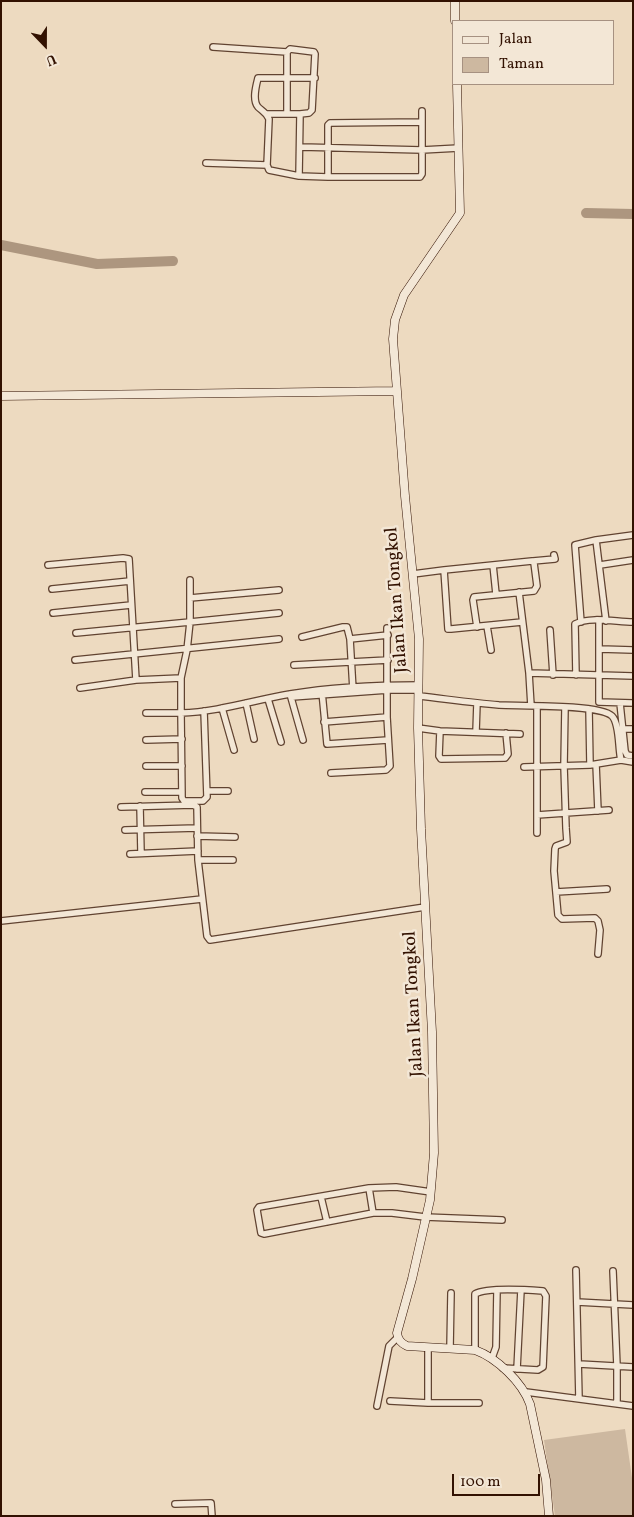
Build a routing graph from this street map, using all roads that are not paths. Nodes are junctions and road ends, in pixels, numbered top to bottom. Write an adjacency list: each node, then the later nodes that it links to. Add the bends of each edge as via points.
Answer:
1 (454, 1): 2 (street)
2 (455, 20)
3 (213, 47): 4 (street)
4 (287, 52): 5 (street); 6 (street, via 314,52)
5 (286, 77): 6 (street); 9 (street, via 258,78 255,101); 10 (street)
6 (314, 78): 11 (street, via 312,110)
7 (457, 85): 15 (street, Jalan Ikan Tongkol)
8 (422, 112): 12 (street)
9 (267, 114): 10 (street); 18 (street)
10 (287, 114): 11 (street)
11 (300, 114): 13 (street)
12 (422, 122): 14 (street, via 332,122 328,125); 16 (street)
13 (301, 147): 14 (street); 19 (street)
14 (328, 148): 16 (street); 20 (street)
15 (459, 148): 16 (street); 21 (street, Jalan Ikan Tongkol, via 458,218 401,302 395,320)
16 (422, 150): 20 (street, via 422,174 419,177)
17 (206, 163): 18 (street)
18 (267, 165): 19 (street, via 271,171)
19 (299, 176): 20 (street)
20 (328, 177)
21 (396, 390): 22 (street); 32 (street, Jalan Ikan Tongkol)
22 (1, 396)
23 (633, 535): 24 (street)
24 (596, 540): 30 (street); 47 (street, via 574,546)
25 (554, 555): 27 (street, via 555,559)
26 (633, 560): 30 (street)
27 (533, 561): 29 (street); 37 (street, via 536,589)
28 (48, 565): 34 (street, via 126,558 129,559)
29 (493, 565): 31 (street); 38 (street)
30 (600, 565): 44 (street)
31 (444, 570): 32 (street); 50 (street, via 448,629)
32 (413, 574): 75 (street, Jalan Ikan Tongkol, via 419,639)
33 (190, 580): 39 (street)
34 (130, 581): 35 (street); 40 (street)
35 (52, 589)
36 (279, 590): 39 (street)
37 (519, 592): 38 (street); 46 (street)
38 (496, 594): 50 (street, via 473,598)
39 (190, 598): 45 (street)
40 (131, 605): 41 (street); 51 (street)
41 (52, 613)
42 (279, 613): 45 (street)
43 (599, 621): 44 (street); 47 (street); 57 (street)
44 (606, 621): 48 (street)
45 (190, 622): 51 (street); 58 (street)
46 (522, 622): 49 (street); 66 (street)
47 (581, 622): 68 (street, via 574,626)
48 (633, 622)
49 (487, 626): 50 (street); 59 (street)
50 (477, 627)
51 (132, 629): 53 (street); 61 (street)
52 (550, 630): 67 (street)
53 (76, 634)
54 (302, 637): 55 (street, via 345,626)
55 (350, 638): 63 (street, via 388,632); 64 (street)
56 (279, 639): 58 (street)
57 (600, 649): 60 (street); 69 (street)
58 (187, 650): 61 (street); 71 (street)
59 (491, 650)
60 (633, 650)
61 (134, 654): 62 (street); 72 (street)
62 (75, 660)
63 (388, 660): 64 (street); 74 (street)
64 (350, 662): 65 (street); 76 (street)
65 (294, 665)
66 (529, 673): 67 (street); 84 (street)
67 (553, 674): 68 (street)
68 (576, 675): 69 (street)
69 (600, 676): 70 (street); 82 (street, via 600,702)
70 (633, 676)
71 (181, 678): 72 (street); 90 (street)
72 (136, 680): 73 (street)
73 (80, 688)
74 (388, 688): 75 (street); 76 (street); 91 (street)
75 (419, 690): 81 (street); 93 (street, Jalan Ikan Tongkol)
76 (353, 691): 77 (street)
77 (322, 693): 78 (street); 92 (street)
78 (289, 695): 79 (street); 103 (street)
79 (268, 700): 80 (street); 105 (street)
80 (246, 703): 86 (street); 101 (street)
81 (477, 703): 84 (street); 97 (street)
82 (620, 703): 83 (street); 94 (street)
83 (633, 703)
84 (534, 706): 85 (street); 115 (street)
85 (565, 707): 87 (street); 113 (street)
86 (222, 708): 88 (street); 106 (street)
87 (589, 709): 108 (street, via 608,713 614,718); 110 (street)
88 (204, 711): 90 (street); 117 (street)
89 (146, 713): 90 (street)
90 (181, 713): 100 (street)
91 (387, 718): 92 (street); 104 (street)
92 (324, 722): 104 (street, via 328,744)
93 (418, 728): 96 (street); 141 (street, Jalan Ikan Tongkol)
94 (622, 729): 95 (street); 107 (street, via 626,755)
95 (633, 729)
96 (440, 731): 97 (street); 98 (street, via 441,759 505,758 508,754)
97 (476, 732): 98 (street)
98 (506, 733): 99 (street)
99 (520, 734)
100 (182, 739): 102 (street); 112 (street)
101 (254, 739)
102 (146, 740)
103 (303, 740)
104 (388, 740): 116 (street, via 388,768)
105 (281, 742)
106 (234, 750)
107 (633, 756)
108 (621, 760): 109 (street); 110 (street)
109 (633, 762)
110 (593, 765): 113 (street); 124 (street)
111 (146, 766): 112 (street)
112 (182, 766): 120 (street)
113 (564, 766): 115 (street); 125 (street)
114 (524, 767): 115 (street)
115 (537, 767): 126 (street)
116 (331, 773)
117 (207, 791): 118 (street); 120 (street, via 205,800 197,802 184,801)
118 (228, 791)
119 (144, 792): 120 (street)
120 (182, 792)
121 (140, 806): 122 (street); 127 (street, via 196,806); 129 (street)
122 (121, 807)
123 (609, 810): 124 (street)
124 (598, 811): 125 (street)
125 (566, 813): 126 (street); 139 (street, via 567,842 554,848)
126 (538, 815): 130 (street)
127 (197, 828): 129 (street); 131 (street)
128 (125, 830): 129 (street)
129 (140, 830): 134 (street)
130 (538, 833)
131 (197, 836): 132 (street); 133 (street)
132 (235, 837)
133 (198, 851): 134 (street); 136 (street)
134 (141, 853): 135 (street)
135 (130, 854)
136 (198, 860): 137 (street); 140 (street)
137 (234, 860)
138 (607, 889): 139 (street)
139 (556, 892): 143 (street, via 560,918 595,918 598,921)
140 (202, 899): 141 (street, via 210,940); 142 (street)
141 (425, 906): 145 (street, Jalan Ikan Tongkol, via 434,1100)
142 (1, 921)
143 (598, 954)
144 (369, 1188): 145 (street, via 396,1187); 146 (street); 147 (street)
145 (431, 1192): 148 (street, Jalan Ikan Tongkol)
146 (321, 1196): 150 (street); 150 (street, via 259,1208 260,1230 264,1234)
147 (373, 1213): 148 (street); 150 (street)
148 (426, 1217): 149 (street); 159 (street, Jalan Ikan Tongkol, via 412,1280 397,1327)
149 (502, 1220)
150 (327, 1222)
151 (576, 1270): 156 (street)
152 (613, 1270): 157 (street)
153 (497, 1290): 154 (street); 162 (street, via 475,1294); 163 (street, via 496,1347)
154 (521, 1290): 168 (street); 168 (street, via 543,1291 546,1296 543,1367 538,1370)
155 (452, 1293): 161 (street)
156 (577, 1302): 157 (street); 164 (street)
157 (614, 1304): 158 (street); 165 (street)
158 (633, 1305)
159 (397, 1338): 160 (street, via 408,1346); 175 (street, via 389,1346)
160 (428, 1348): 161 (street); 172 (street)
161 (450, 1348): 162 (street)
162 (475, 1350): 163 (street)
163 (492, 1358): 167 (street)
164 (579, 1364): 165 (street); 170 (street)
165 (617, 1366): 166 (street); 174 (street)
166 (633, 1367)
167 (502, 1368): 168 (street); 169 (street)
168 (517, 1369)
169 (526, 1392): 170 (street); 179 (street, via 546,1480)
170 (579, 1399): 174 (street)
171 (390, 1401): 172 (street)
172 (428, 1403): 173 (street)
173 (479, 1403)
174 (617, 1404): 176 (street)
175 (377, 1406)
176 (633, 1406)
177 (175, 1504): 178 (street, via 211,1502)
178 (212, 1516)
179 (549, 1516)

